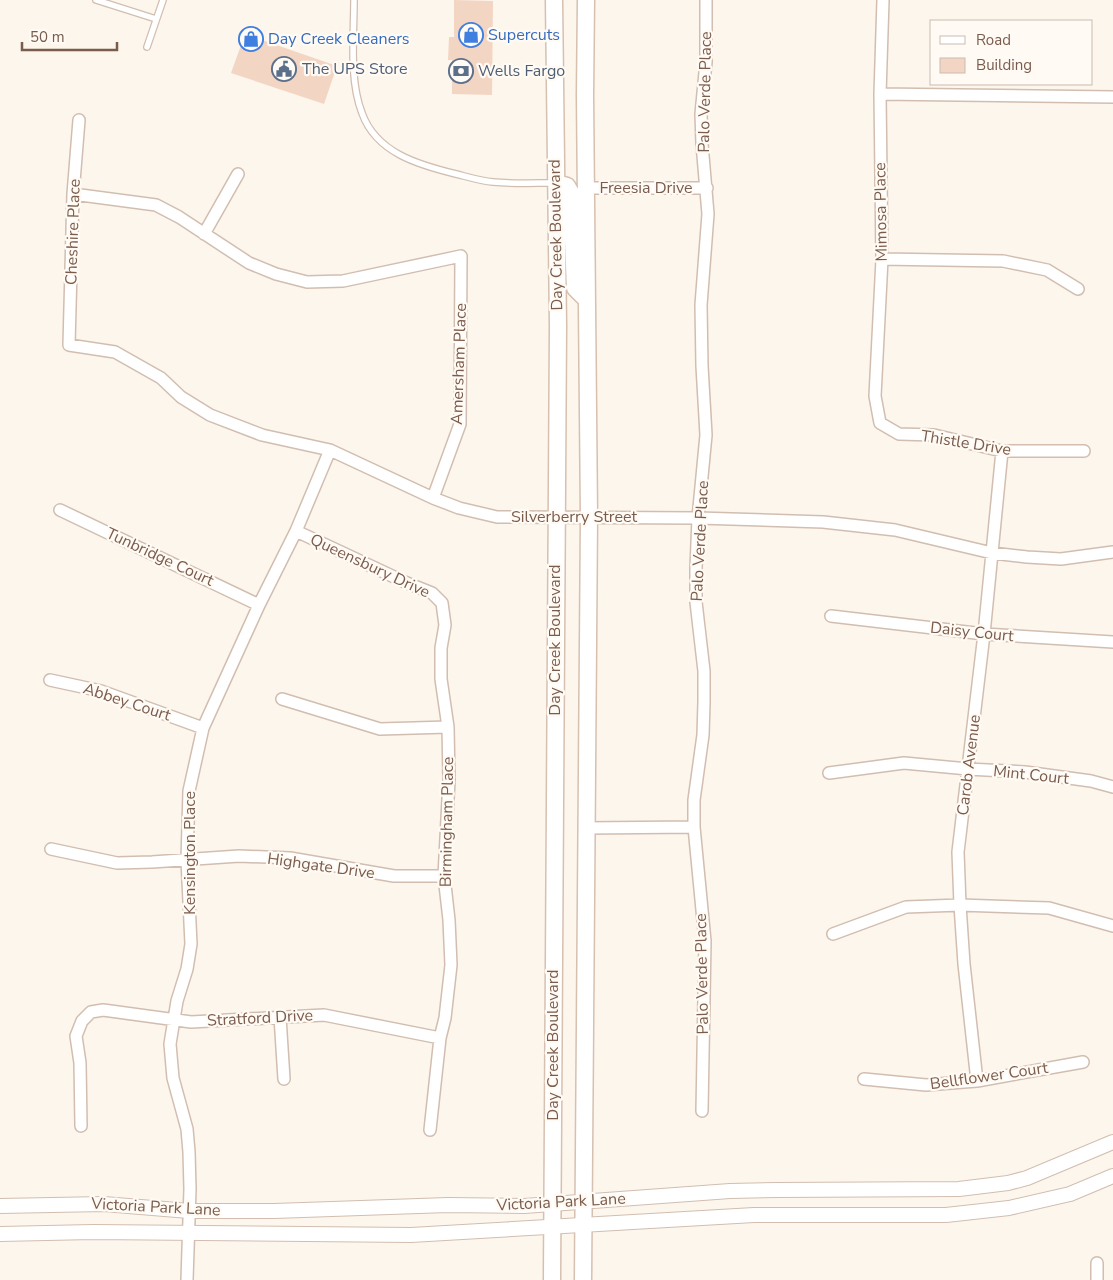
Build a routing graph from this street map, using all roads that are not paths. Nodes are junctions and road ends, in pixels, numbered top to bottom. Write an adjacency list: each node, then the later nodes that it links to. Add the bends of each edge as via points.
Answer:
1 (96, 0): 8 (lane)
2 (163, 0): 8 (lane)
3 (354, 0): 14 (lane, via 358,102 376,136 399,155 430,168 494,182)
4 (554, 0): 14 (main road, Day Creek Boulevard)
5 (586, 0): 15 (main road, Day Creek Boulevard)
6 (706, 0): 16 (street, Palo Verde Place, via 702,124)
7 (883, 0): 10 (street, Mimosa Place)
8 (156, 19): 9 (lane)
9 (147, 47)
10 (880, 94): 11 (street); 19 (street, Mimosa Place)
11 (1113, 96)
12 (80, 120): 17 (street, Cheshire Place)
13 (238, 174): 18 (street)
14 (556, 183): 21 (main road, via 567,186 572,194 575,288); 29 (main road, Day Creek Boulevard)
15 (586, 188): 16 (street, Freesia Drive); 21 (main road, Day Creek Boulevard)
16 (706, 188): 31 (street, Palo Verde Place, via 707,241 701,305 706,435)
17 (73, 194): 18 (street, via 156,206); 22 (street, Cheshire Place)
18 (204, 234): 27 (street, Amersham Place, via 249,263 306,282 344,281 461,256 460,424)
19 (882, 258): 20 (street, via 1002,261 1047,270); 23 (street, Mimosa Place, via 875,396)
20 (1078, 289)
21 (587, 300): 30 (main road, Day Creek Boulevard)
22 (70, 344): 24 (street, Silverberry Street, via 116,352 161,378 182,397 210,415 262,435)
23 (880, 423): 25 (street, Thistle Drive, via 899,434 934,435)
24 (330, 450): 27 (street, Silverberry Street); 32 (street, Kensington Place)
25 (1002, 451): 26 (street, Thistle Drive); 34 (street, Carob Avenue)
26 (1084, 451)
27 (433, 498): 29 (street, Silverberry Street, via 497,517)
28 (60, 510): 36 (street, Tunbridge Court)
29 (557, 517): 30 (street, Silverberry Street); 68 (main road, Day Creek Boulevard)
30 (589, 517): 31 (street, Silverberry Street); 48 (main road, Day Creek Boulevard)
31 (698, 518): 34 (street, Silverberry Street, via 823,522 895,530); 47 (street, Palo Verde Place, via 696,602 704,702)
32 (296, 531): 35 (street, Queensbury Drive, via 432,593); 36 (street, Kensington Place)
33 (1113, 552): 34 (street, Silverberry Street, via 1061,558)
34 (992, 554): 38 (street, Carob Avenue)
35 (442, 603): 43 (street, Birmingham Place, via 445,625 442,679)
36 (259, 605): 42 (street, Kensington Place)
37 (832, 616): 38 (street, Daisy Court)
38 (984, 634): 39 (street, Daisy Court); 44 (street, Carob Avenue)
39 (1113, 642)
40 (50, 680): 42 (street, Abbey Court, via 101,691)
41 (282, 699): 43 (street, via 380,729)
42 (203, 728): 50 (street, Kensington Place, via 189,791)
43 (448, 728): 51 (street, Birmingham Place)
44 (968, 769): 45 (street, Mint Court, via 904,763); 46 (street, Mint Court, via 1025,772); 52 (street, Carob Avenue, via 958,852)
45 (829, 773)
46 (1113, 787)
47 (694, 827): 48 (street); 62 (street, Palo Verde Place, via 705,941)
48 (586, 828): 67 (main road, Day Creek Boulevard)
49 (51, 849): 50 (street, Highgate Drive, via 116,863)
50 (187, 860): 51 (street, Highgate Drive, via 239,856 290,858 394,876); 56 (street, Kensington Place, via 190,944)
51 (444, 876): 57 (street, Birmingham Place, via 451,965)
52 (960, 905): 53 (street, via 1050,908); 54 (street, via 906,907); 61 (street, Carob Avenue)
53 (1113, 926)
54 (833, 934)
55 (280, 1017): 56 (street, Stratford Drive); 57 (street, Stratford Drive, via 324,1015); 59 (street)
56 (175, 1021): 63 (street, Stratford Drive, via 103,1010 91,1012 82,1021 76,1036); 70 (street, Kensington Place, via 170,1044 171,1061 186,1129)
57 (440, 1038): 64 (street, Birmingham Place)
58 (1083, 1062): 61 (street, Bellflower Court)
59 (284, 1079)
60 (864, 1080): 61 (street, Bellflower Court, via 926,1085)
61 (977, 1080)
62 (702, 1111)
63 (81, 1126)
64 (430, 1130)
65 (1113, 1142): 67 (street, Victoria Park Lane, via 1027,1178 986,1186 932,1190 730,1191)
66 (1113, 1176): 71 (street, Victoria Park Lane, via 1070,1194 1009,1208 946,1215 754,1215)
67 (583, 1203): 68 (street, Victoria Park Lane); 71 (main road, Day Creek Boulevard)
68 (552, 1205): 70 (street, Victoria Park Lane); 72 (main road, Day Creek Boulevard)
69 (0, 1206): 70 (street, Victoria Park Lane, via 104,1204)
70 (189, 1211): 73 (street, Kensington Place)
71 (582, 1225): 72 (street, Victoria Park Lane); 78 (main road, Day Creek Boulevard)
72 (552, 1226): 73 (street, Victoria Park Lane, via 411,1235); 77 (main road, Day Creek Boulevard)
73 (188, 1233): 74 (street, Victoria Park Lane); 76 (street, Kensington Place)
74 (0, 1234)
75 (1097, 1263): 79 (street)
76 (187, 1280)
77 (552, 1280)
78 (583, 1280)
79 (1097, 1280)

